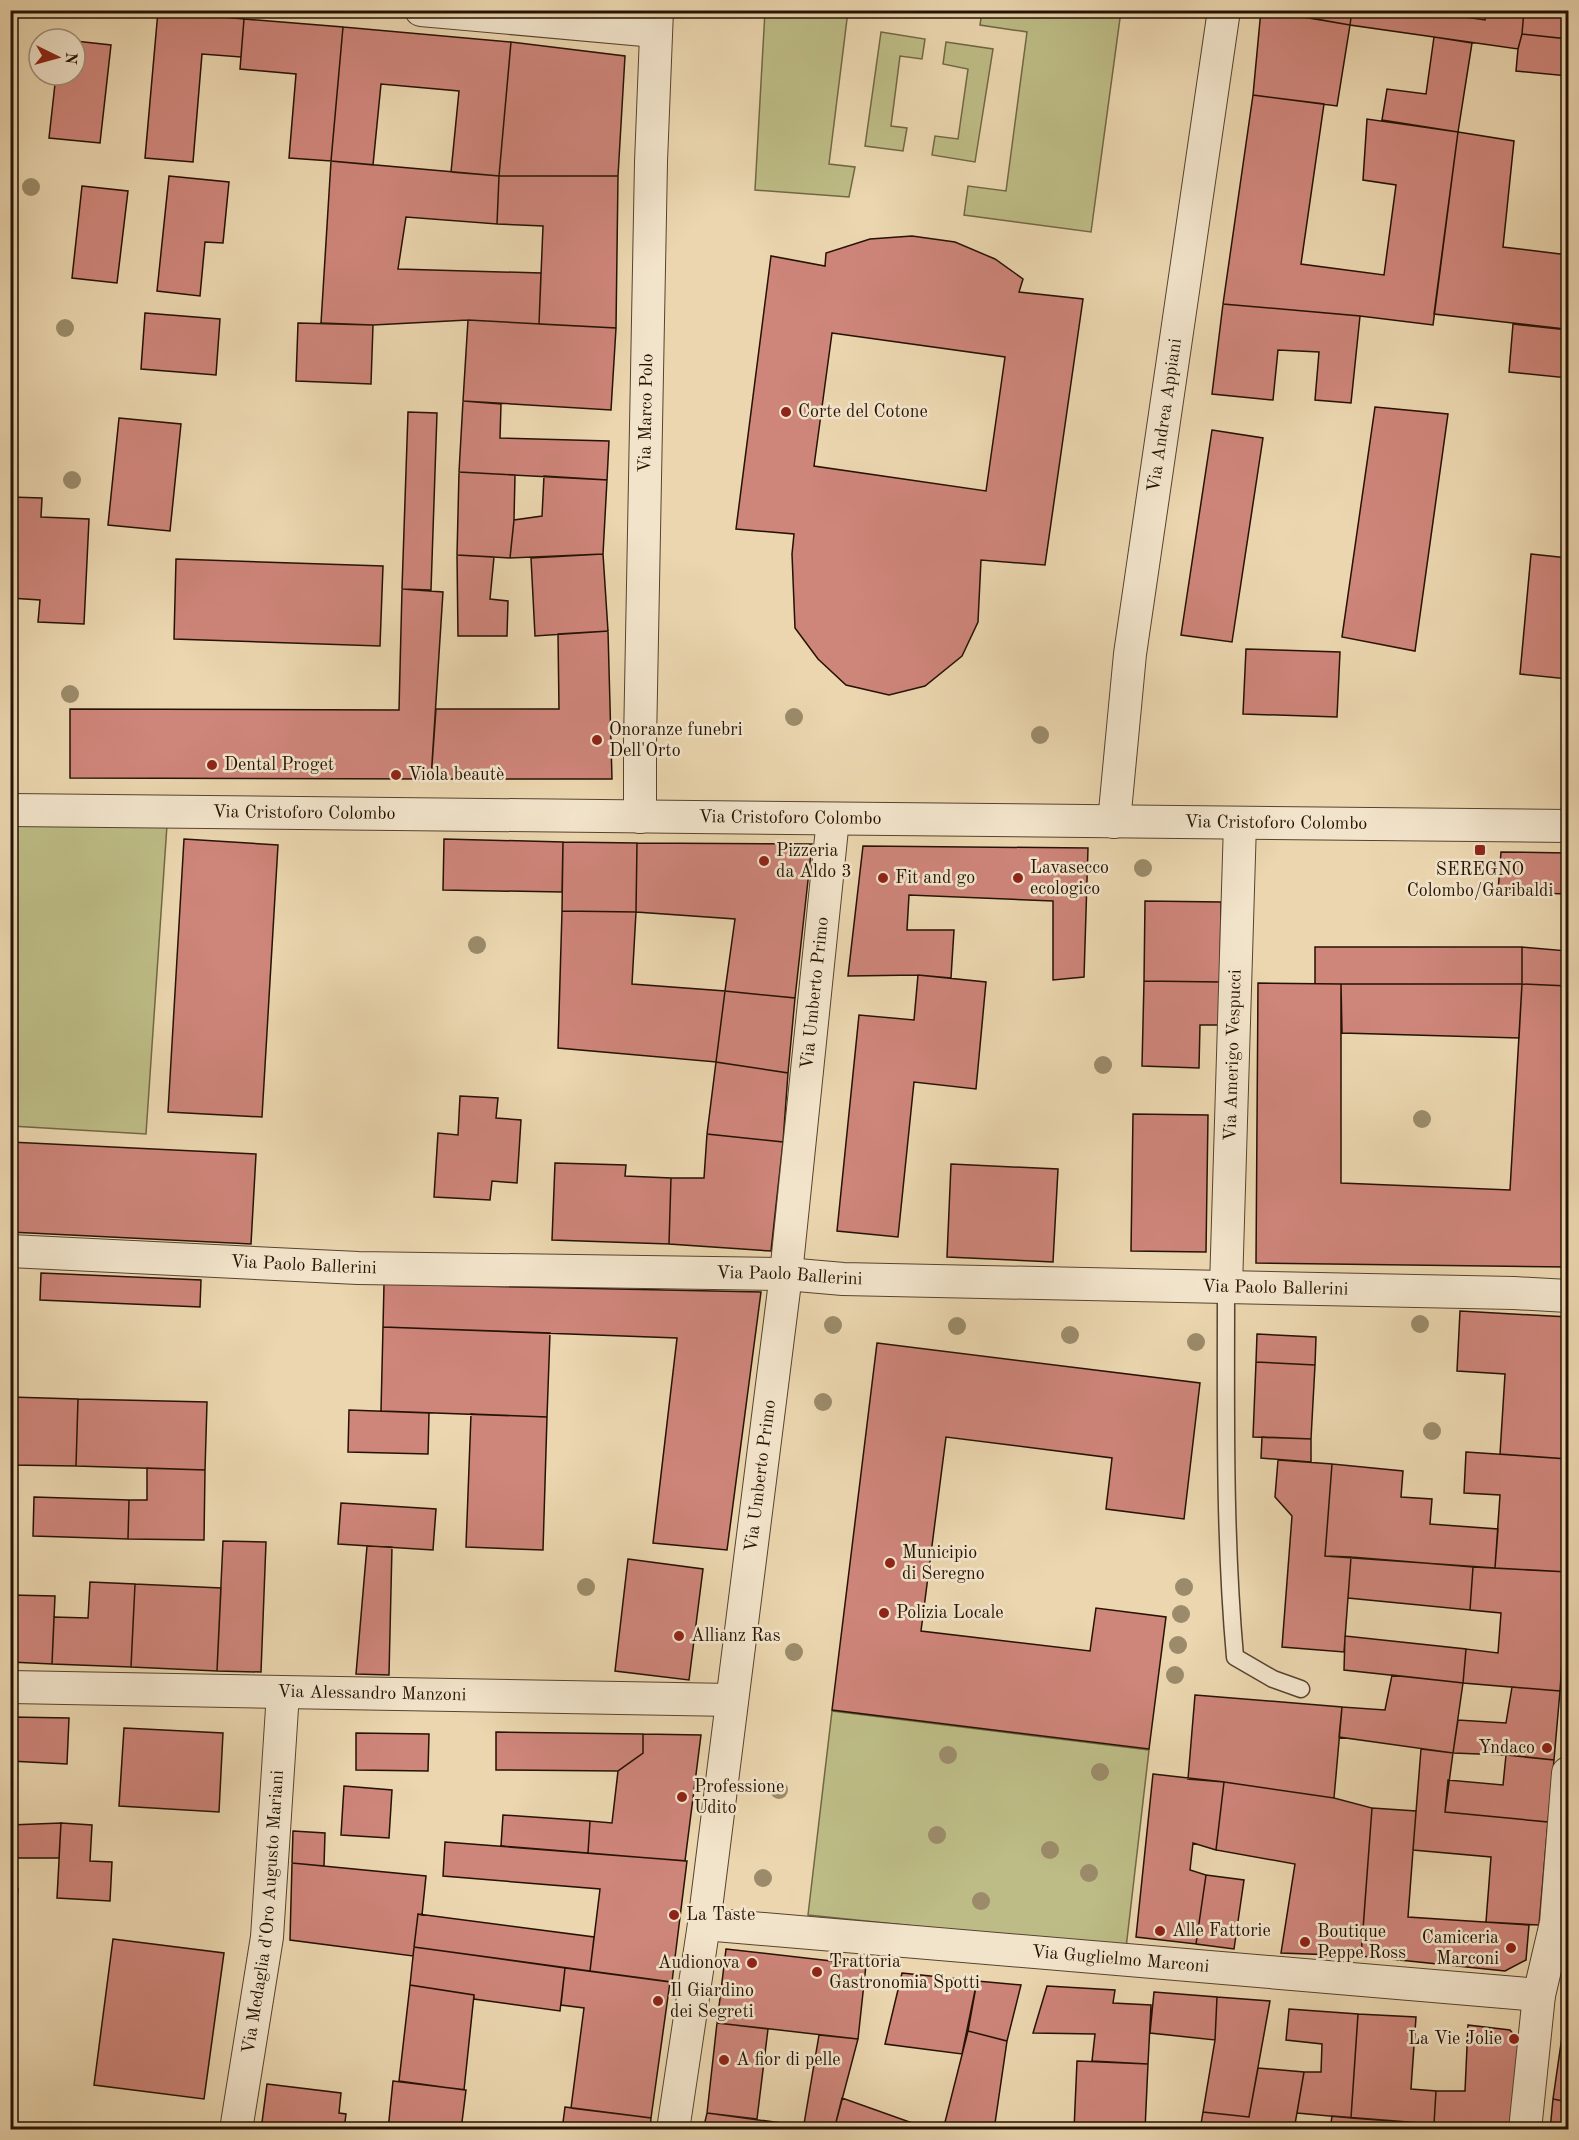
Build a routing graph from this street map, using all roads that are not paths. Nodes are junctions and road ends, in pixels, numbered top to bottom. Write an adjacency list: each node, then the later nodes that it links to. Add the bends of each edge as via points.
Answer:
1 (421, 10): 3 (street)
2 (1224, 10): 7 (street, Via Andrea Appiani, via 1130,654)
3 (656, 21): 5 (street, Via Marco Polo)
4 (10, 810): 5 (street, Via Cristoforo Colombo)
5 (640, 817): 6 (street, Via Cristoforo Colombo)
6 (833, 819): 7 (street, Via Cristoforo Colombo); 11 (street, Via Umberto Primo)
7 (1114, 822): 8 (street, Via Cristoforo Colombo)
8 (1240, 823): 9 (street, Via Cristoforo Colombo); 12 (street, Via Amerigo Vespucci)
9 (1569, 826)
10 (10, 1251): 11 (street, Via Paolo Ballerini, via 358,1268)
11 (786, 1274): 12 (street, Via Paolo Ballerini, via 843,1279); 17 (street, Via Umberto Primo)
12 (1226, 1287): 13 (street, Via Paolo Ballerini); 15 (lane, via 1226,1515 1235,1657 1273,1679)
13 (1569, 1296)
14 (10, 1688): 16 (street, Via Alessandro Manzoni)
15 (1301, 1689)
16 (283, 1694): 17 (street, Via Alessandro Manzoni); 22 (street, Via Medaglia d'Oro Augusto Mariani, via 267,1937)
17 (732, 1700): 20 (street, Via Umberto Primo)
18 (1569, 1773): 19 (street)
19 (1562, 1920): 21 (street)
20 (704, 1924): 21 (street, Via Guglielmo Marconi); 23 (street, Via Umberto Primo)
21 (1539, 1995): 24 (street)
22 (236, 2130)
23 (673, 2130)
24 (1525, 2130)

